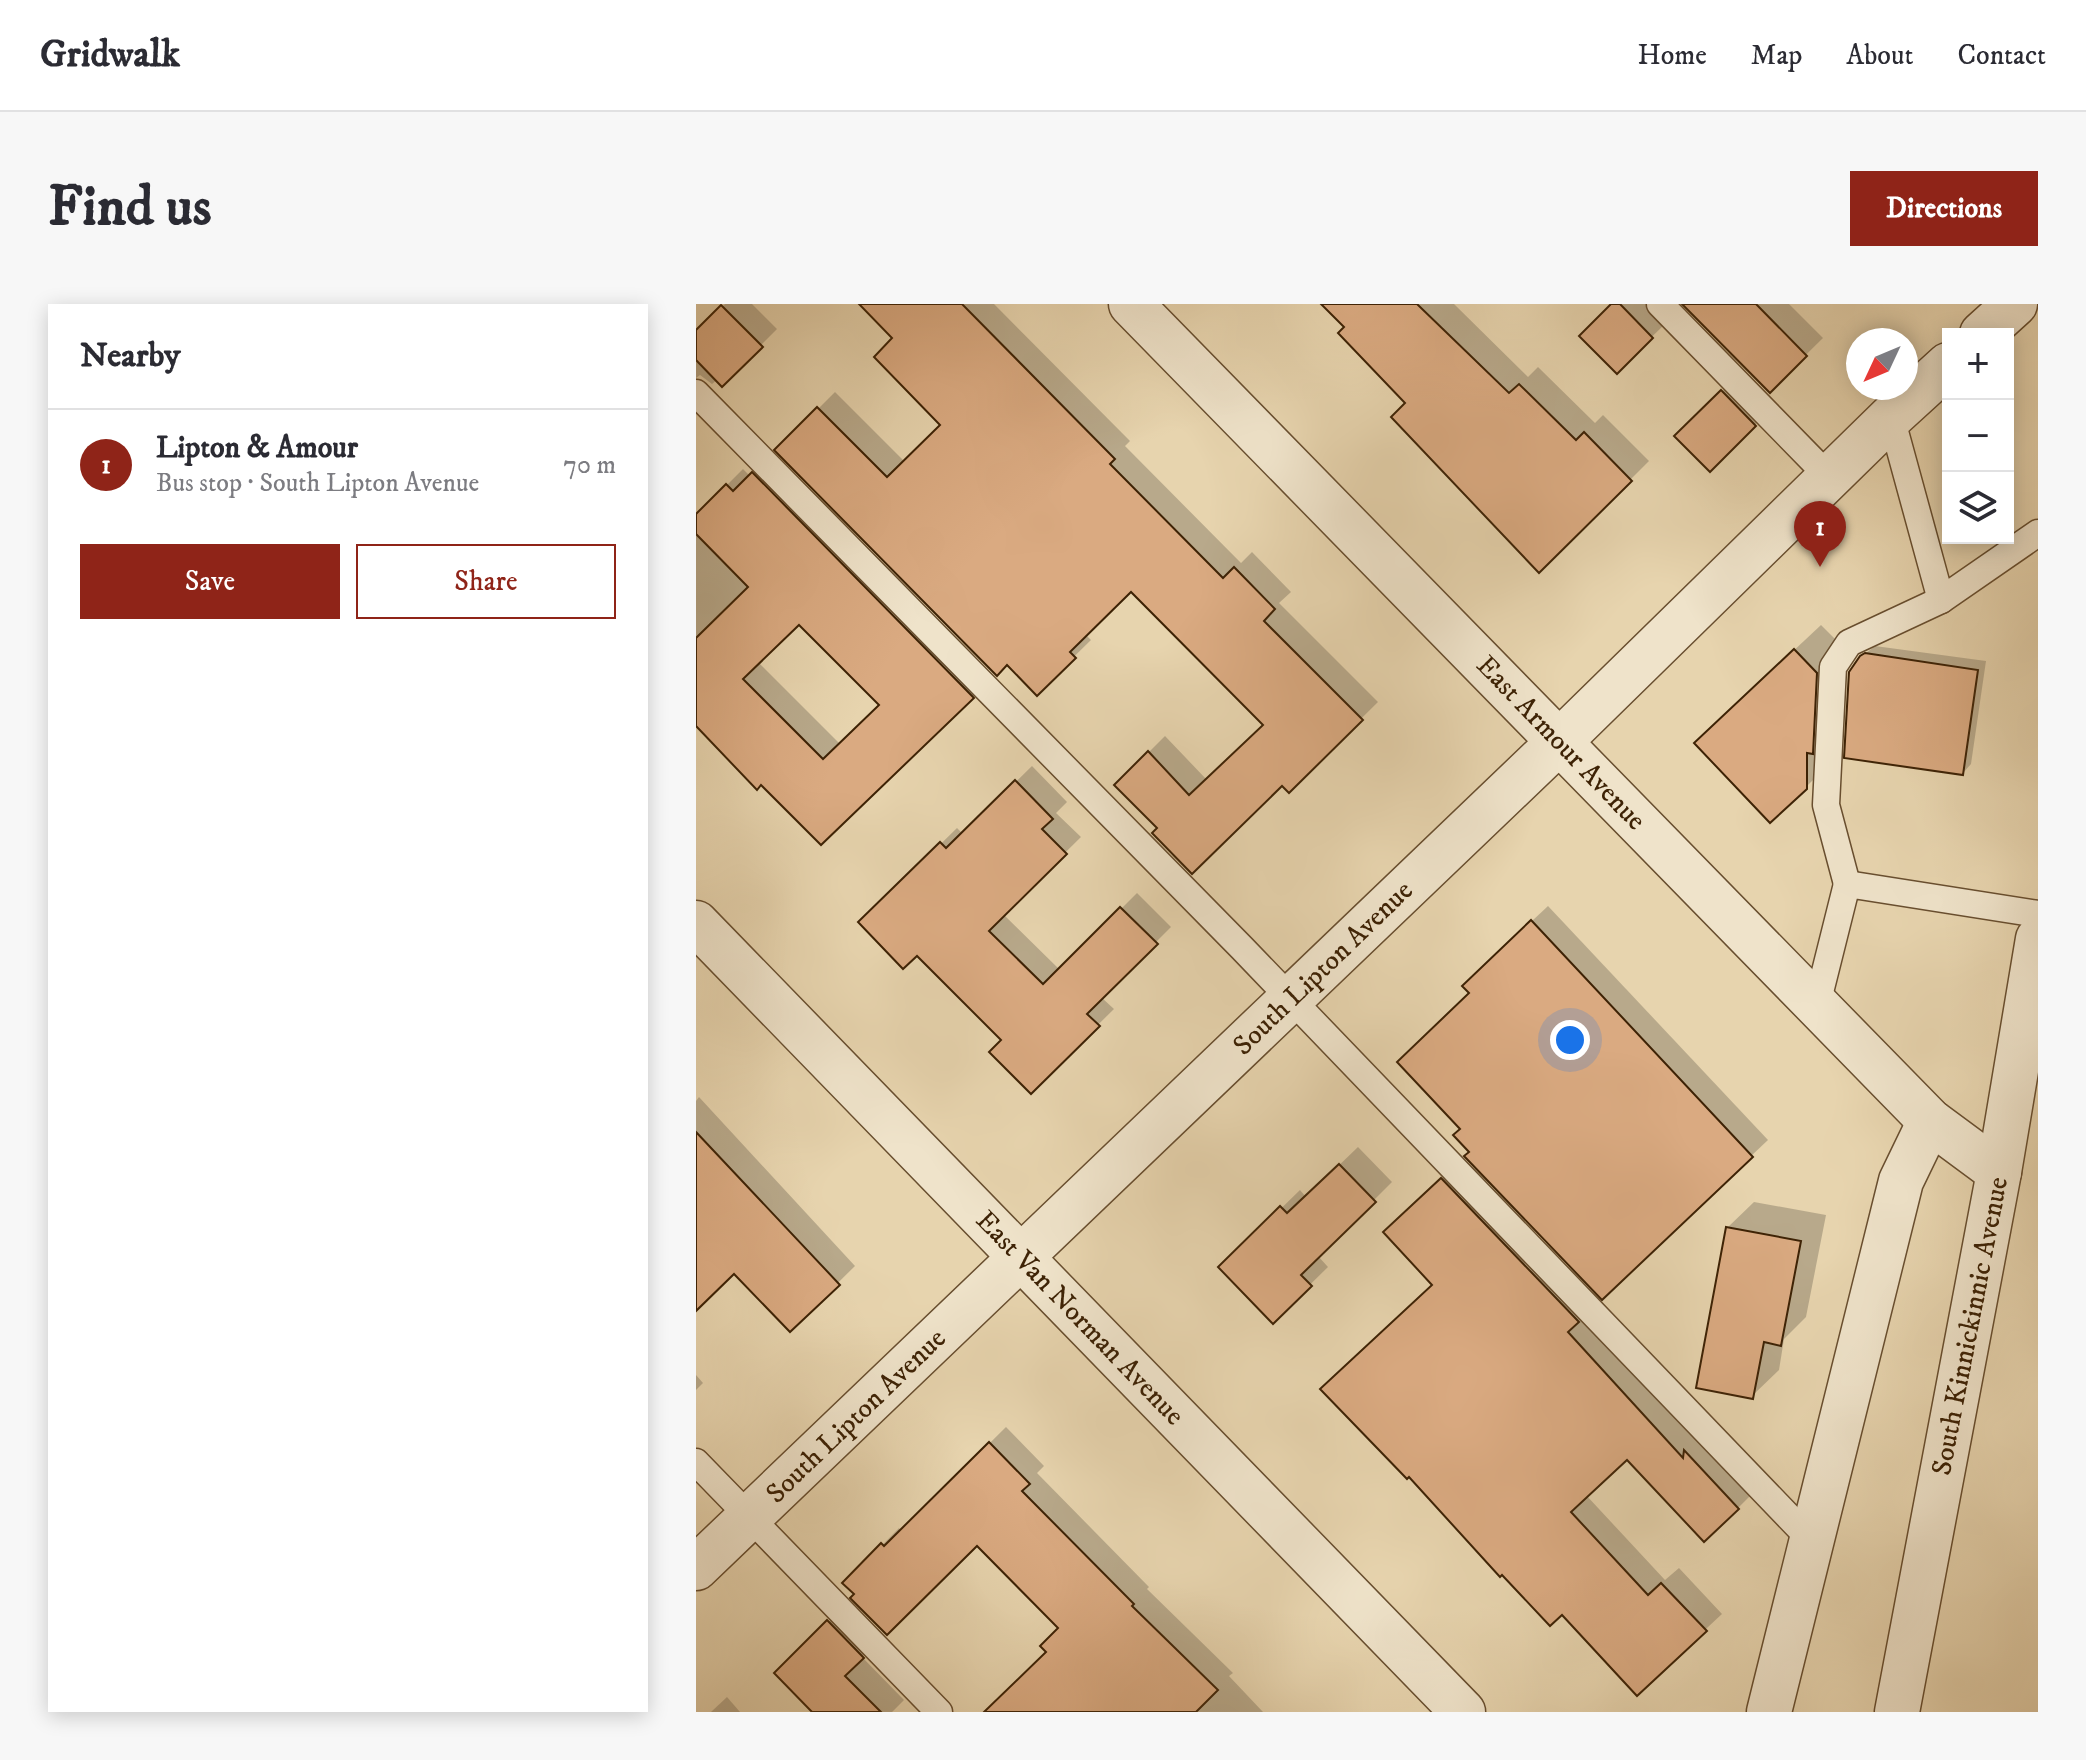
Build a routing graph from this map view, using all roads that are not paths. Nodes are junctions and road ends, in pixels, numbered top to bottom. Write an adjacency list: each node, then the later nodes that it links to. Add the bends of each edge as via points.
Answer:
1 (1131, 304): 11 (street, East Armour Avenue)
2 (1660, 304): 8 (lane)
3 (2015, 304): 4 (street)
4 (1989, 328)
5 (1942, 370): 7 (street, South Lipton Avenue)
6 (696, 393): 16 (lane)
7 (1891, 417): 8 (street, South Lipton Avenue); 10 (lane)
8 (1829, 477): 11 (street, South Lipton Avenue)
9 (2038, 533): 10 (lane)
10 (1941, 600): 12 (lane, via 1849,643 1833,667 1826,805)
11 (1560, 741): 16 (street, South Lipton Avenue); 17 (street, East Armour Avenue)
12 (1847, 884): 13 (lane); 17 (lane)
13 (2038, 914)
14 (696, 923): 20 (street, East Van Norman Avenue)
15 (2038, 939): 19 (street, South Kinnickinnic Avenue)
16 (1291, 999): 20 (street, South Lipton Avenue); 23 (lane)
17 (1817, 1004): 18 (street, East Armour Avenue)
18 (1930, 1121): 19 (street, East Armour Avenue); 23 (street, via 1901,1181)
19 (1999, 1172): 28 (street, South Kinnickinnic Avenue)
20 (1022, 1259): 22 (street, South Lipton Avenue); 26 (street, East Van Norman Avenue)
21 (696, 1462): 22 (lane)
22 (749, 1518): 24 (street, South Lipton Avenue); 25 (lane)
23 (1812, 1541): 27 (street)
24 (696, 1568)
25 (939, 1712)
26 (1463, 1712)
27 (1769, 1712)
28 (1897, 1712)

